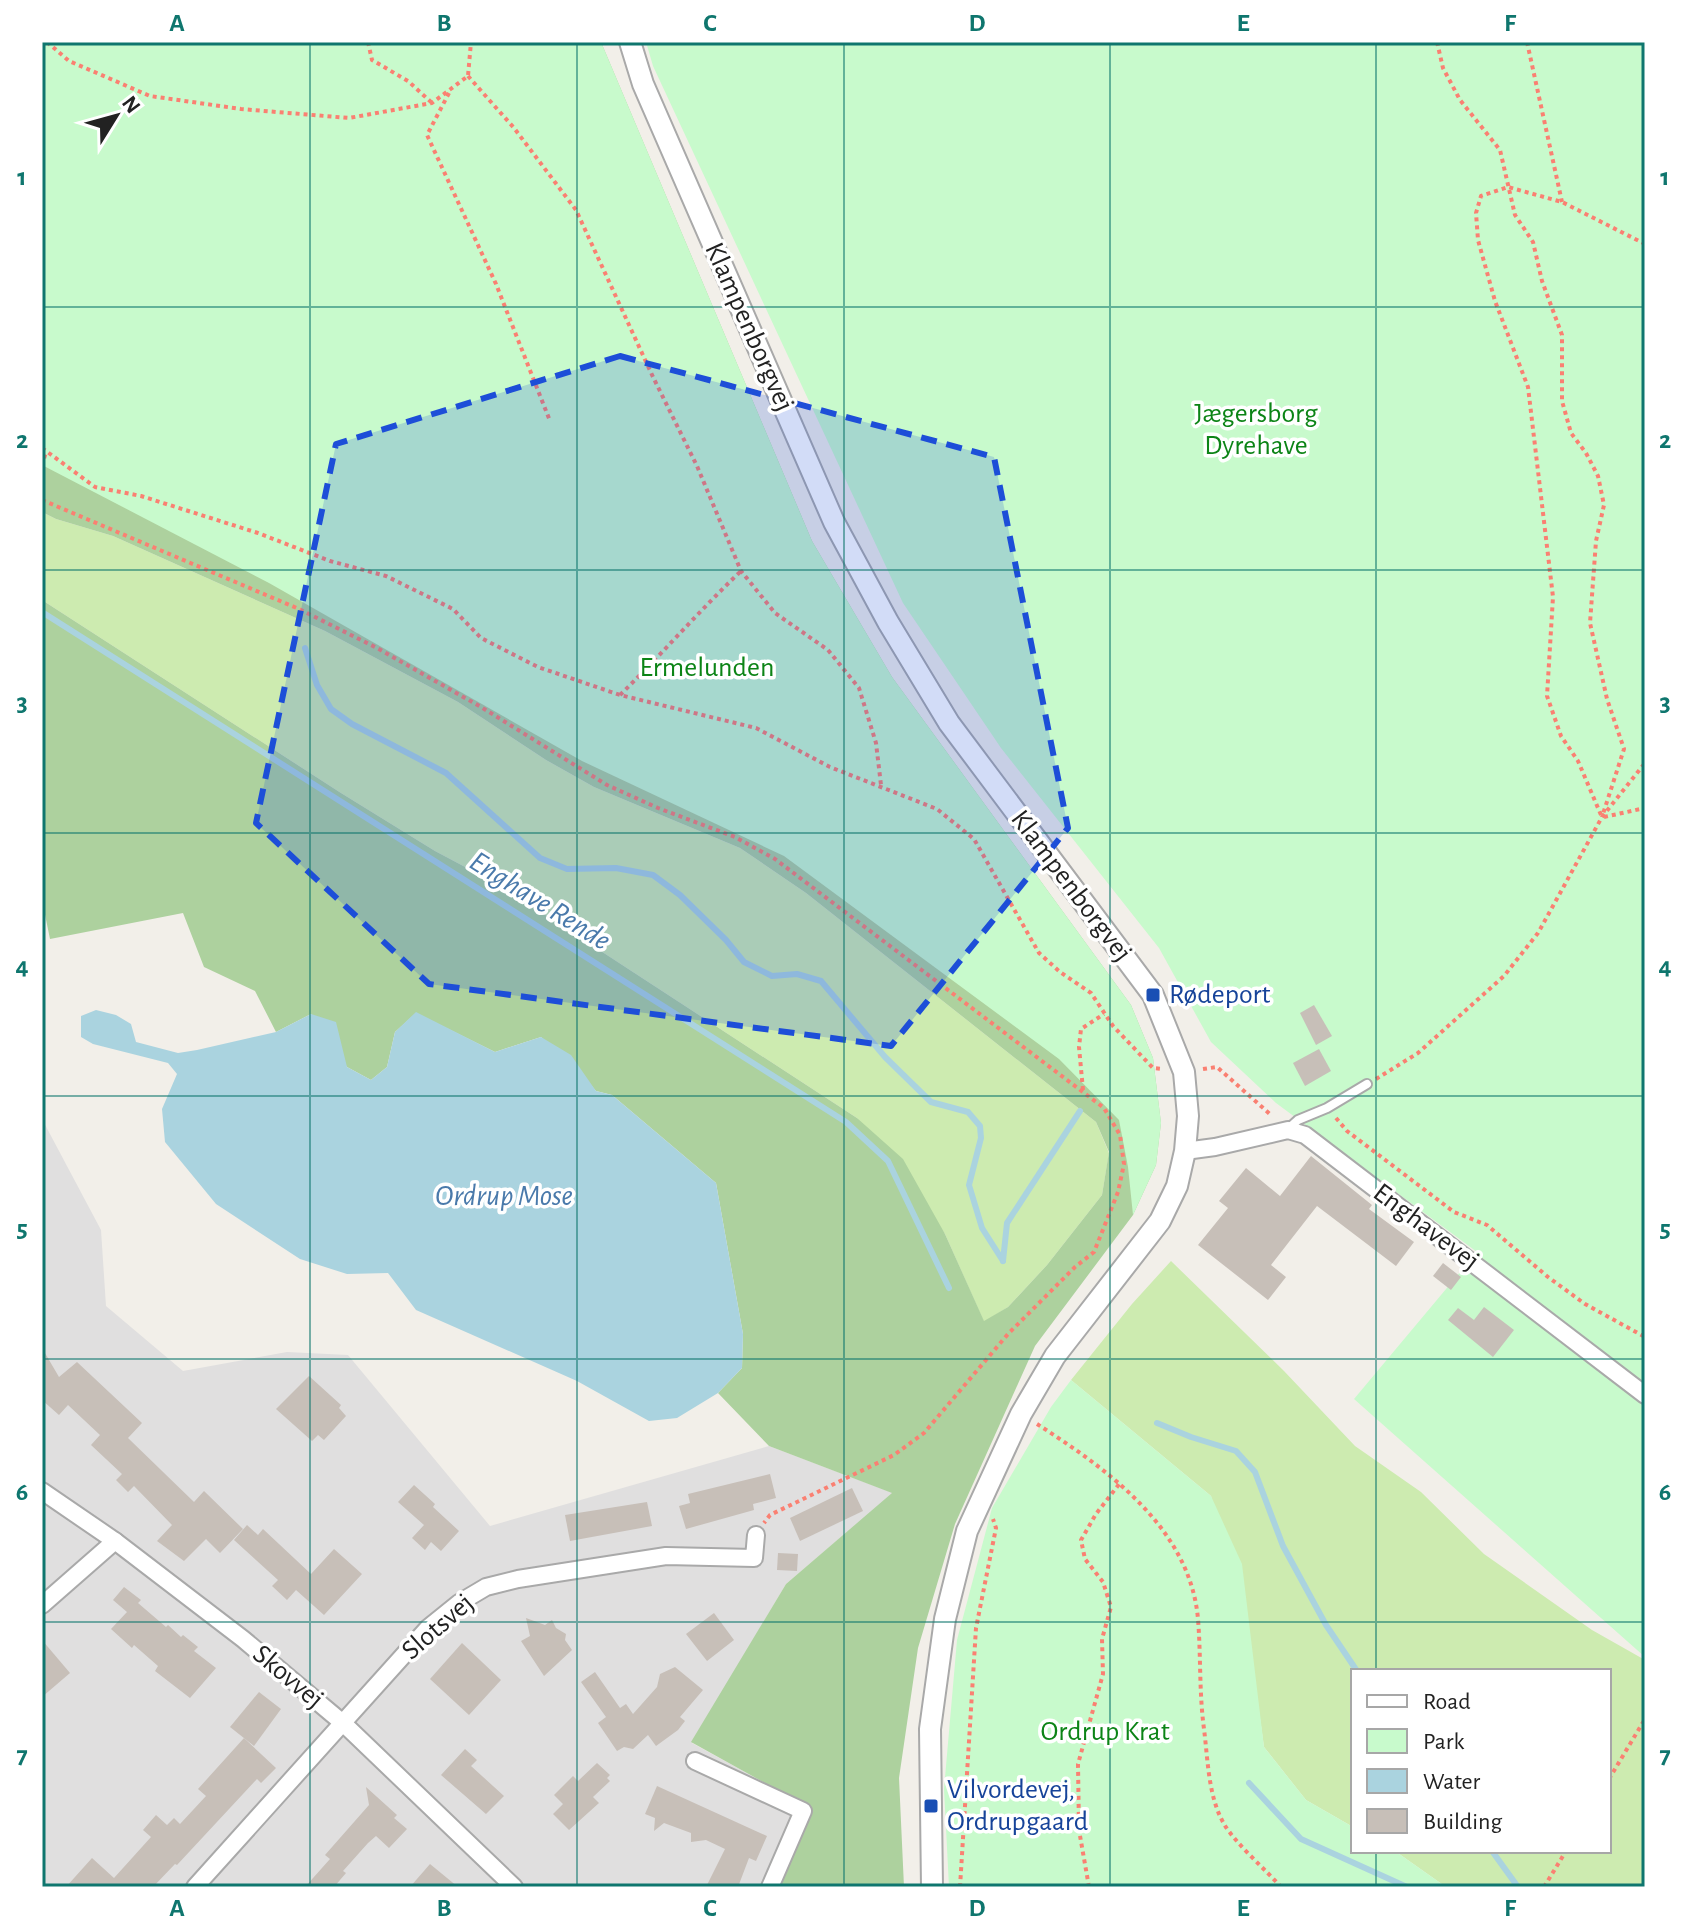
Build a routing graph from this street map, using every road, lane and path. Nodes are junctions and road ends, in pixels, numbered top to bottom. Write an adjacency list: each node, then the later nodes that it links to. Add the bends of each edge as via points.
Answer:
1 (47, 42): 9 (path, via 69,61 150,96 349,118)
2 (368, 42): 9 (path, via 372,60)
3 (471, 42): 7 (path)
4 (630, 42): 24 (street, Klampenborgvej, via 643,84 834,522 949,723 1153,995)
5 (1437, 42): 10 (path, via 1443,68 1460,100 1500,150)
6 (1527, 42): 11 (path)
7 (468, 76): 8 (path); 17 (path, via 576,210)
8 (450, 91): 9 (path); 13 (path, via 427,135 496,284)
9 (432, 103)
10 (1508, 187): 11 (path); 22 (path, via 1515,215 1533,242 1562,335 1562,401 1571,433 1598,476 1604,505 1590,623 1624,749); 22 (path, via 1481,196 1478,240 1528,387 1553,597 1547,696)
11 (1562, 202): 12 (path)
12 (1645, 244)
13 (550, 421)
14 (44, 450): 15 (path); 18 (path, via 95,487 141,496 386,576 453,609 481,638 538,667)
15 (42, 466)
16 (42, 500): 26 (path, via 299,609 403,662 607,785 735,837 775,859)
17 (741, 571): 18 (path); 20 (path, via 775,613 828,650 859,688 876,743)
18 (620, 695): 20 (path, via 756,728)
19 (1645, 763): 22 (path)
20 (881, 787): 23 (path, via 937,809 974,839 1039,953 1091,993)
21 (1645, 808): 22 (path)
22 (1602, 817): 25 (path, via 1538,933 1504,976 1418,1053)
23 (1105, 1014): 24 (path, via 1153,1068); 26 (path, via 1081,1029)
24 (1184, 1072): 28 (path, via 1217,1067); 29 (street, Klampenborgvej)
25 (1367, 1084): 27 (lane)
26 (1083, 1090): 36 (path, via 1104,1108 1120,1135 1124,1164 1094,1252 1008,1334 924,1433 894,1455 770,1515)
27 (1327, 1108): 28 (lane); 30 (path, via 1347,1131 1454,1212 1487,1225 1585,1304)
28 (1288, 1130): 29 (street); 31 (street, Enghavevej, via 1305,1135)
29 (1185, 1151): 32 (street, Klampenborgvej, via 1177,1186 1160,1221 1055,1356)
30 (1645, 1337)
31 (1645, 1395)
32 (1021, 1414): 33 (path); 34 (street, Klampenborgvej)
33 (1120, 1483): 49 (path, via 1081,1540 1085,1559 1103,1582 1111,1607 1102,1639 1103,1674 1078,1764 1079,1830); 50 (path, via 1171,1544 1192,1587 1213,1797 1224,1825)
34 (986, 1489): 47 (street, Klampenborgvej, via 967,1531 945,1619 930,1729); 48 (path, via 996,1528 976,1628)
35 (42, 1491): 37 (street, Skovvej)
36 (756, 1535): 40 (street, Slotsvej, via 754,1558 666,1556 486,1587 428,1628)
37 (115, 1541): 38 (street); 40 (street, Skovvej)
38 (42, 1605)
39 (1645, 1719): 42 (path)
40 (344, 1724): 44 (street, Slotsvej); 45 (street, Skovvej)
41 (695, 1761): 46 (street, via 803,1811)
42 (1611, 1776)
43 (1565, 1853): 51 (path)
44 (195, 1887)
45 (514, 1887)
46 (770, 1887)
47 (932, 1887)
48 (960, 1887)
49 (1089, 1887)
50 (1281, 1887)
51 (1544, 1887)

